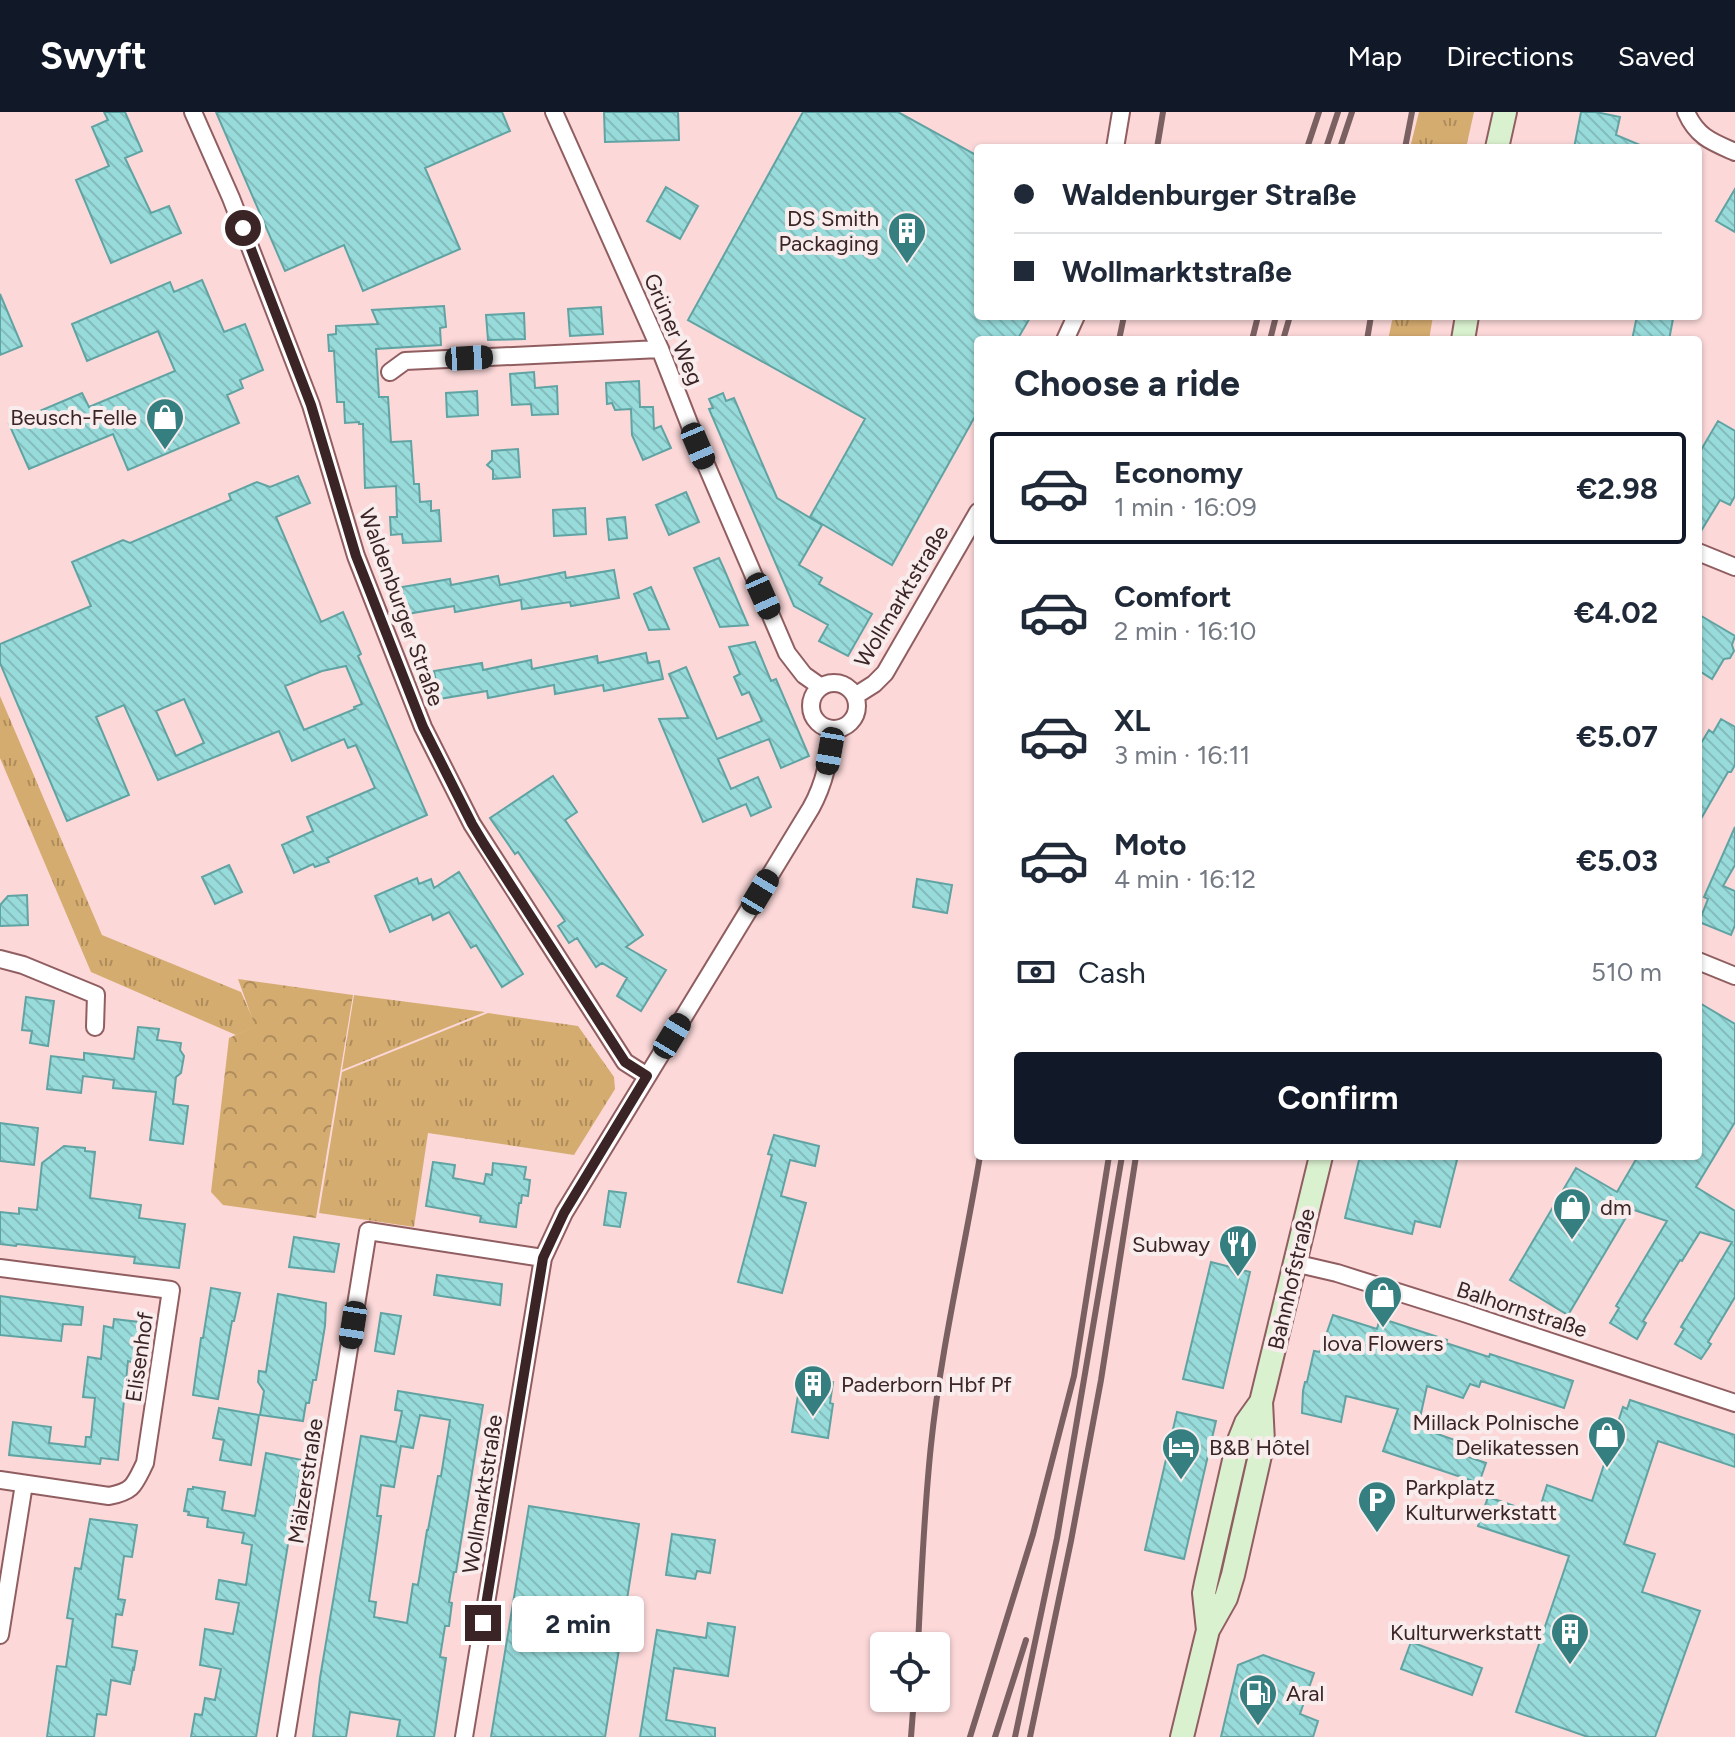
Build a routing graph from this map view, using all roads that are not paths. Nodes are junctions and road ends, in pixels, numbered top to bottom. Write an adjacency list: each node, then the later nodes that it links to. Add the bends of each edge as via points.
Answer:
1 (193, 112): 21 (street, Waldenburger Straße, via 311,405 356,556 423,727 487,848 625,1062)
2 (554, 112): 9 (street, Grüner Weg)
3 (1121, 112): 6 (street)
4 (1505, 112): 7 (main road)
5 (1686, 112): 8 (street, via 1704,138)
6 (1116, 144)
7 (1498, 144)
8 (1735, 152)
9 (660, 349): 10 (street, via 405,361); 14 (street, Grüner Weg, via 787,653)
10 (390, 372)
11 (974, 519): 15 (street, Wollmarktstraße, via 885,673)
12 (1702, 554): 13 (street)
13 (1735, 567)
14 (821, 687): 15 (street, via 840,684); 16 (street, via 810,707 814,719)
15 (855, 696): 16 (street, via 854,719)
16 (833, 730): 21 (street, Wollmarktstraße, via 819,793)
17 (0, 959): 20 (street, via 96,995)
18 (1702, 963): 19 (street)
19 (1735, 976)
20 (95, 1027)
21 (647, 1076): 23 (street, Wollmarktstraße, via 564,1213)
22 (1320, 1160): 24 (main road, Bahnhofstraße)
23 (543, 1258): 30 (street, Mälzerstraße, via 368,1231); 31 (street, Wollmarktstraße)
24 (1294, 1263): 26 (street, Balhornstraße, via 1475,1316); 32 (main road, Bahnhofstraße, via 1261,1402 1263,1442 1233,1575 1208,1630)
25 (0, 1268): 28 (street, Elisenhof, via 171,1290 145,1463 136,1483 126,1493 109,1496)
26 (1735, 1403)
27 (0, 1480): 28 (street, Elisenhof)
28 (24, 1484): 29 (street)
29 (0, 1635)
30 (286, 1737)
31 (464, 1737)
32 (1182, 1737)

